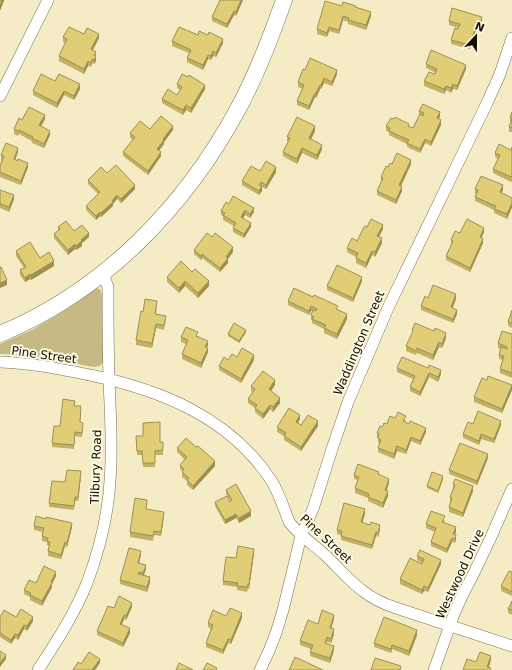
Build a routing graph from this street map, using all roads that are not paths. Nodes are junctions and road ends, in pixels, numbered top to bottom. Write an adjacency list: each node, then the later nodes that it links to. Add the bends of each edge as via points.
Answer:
1 (48, 0): 4 (street)
2 (284, 0): 5 (street, via 249,88 206,162 156,224)
3 (512, 38): 10 (street, Waddington Street, via 487,103 368,354 348,402)
4 (0, 96)
5 (103, 274): 6 (street, via 54,307); 8 (street, Tilbury Road, via 108,287)
6 (0, 334)
7 (0, 362): 8 (street, Pine Street, via 46,366)
8 (109, 379): 10 (street, Pine Street, via 169,398 221,428 262,468 278,494 289,522); 13 (street, Tilbury Road, via 110,481 100,540 78,603)
9 (512, 490): 11 (street, Westwood Drive)
10 (302, 536): 11 (street, Pine Street, via 374,598 396,608); 14 (street, Waddington Street, via 281,616)
11 (450, 625): 12 (street, Pine Street); 15 (street, Westwood Drive)
12 (512, 646)
13 (38, 670)
14 (260, 670)
15 (434, 670)

